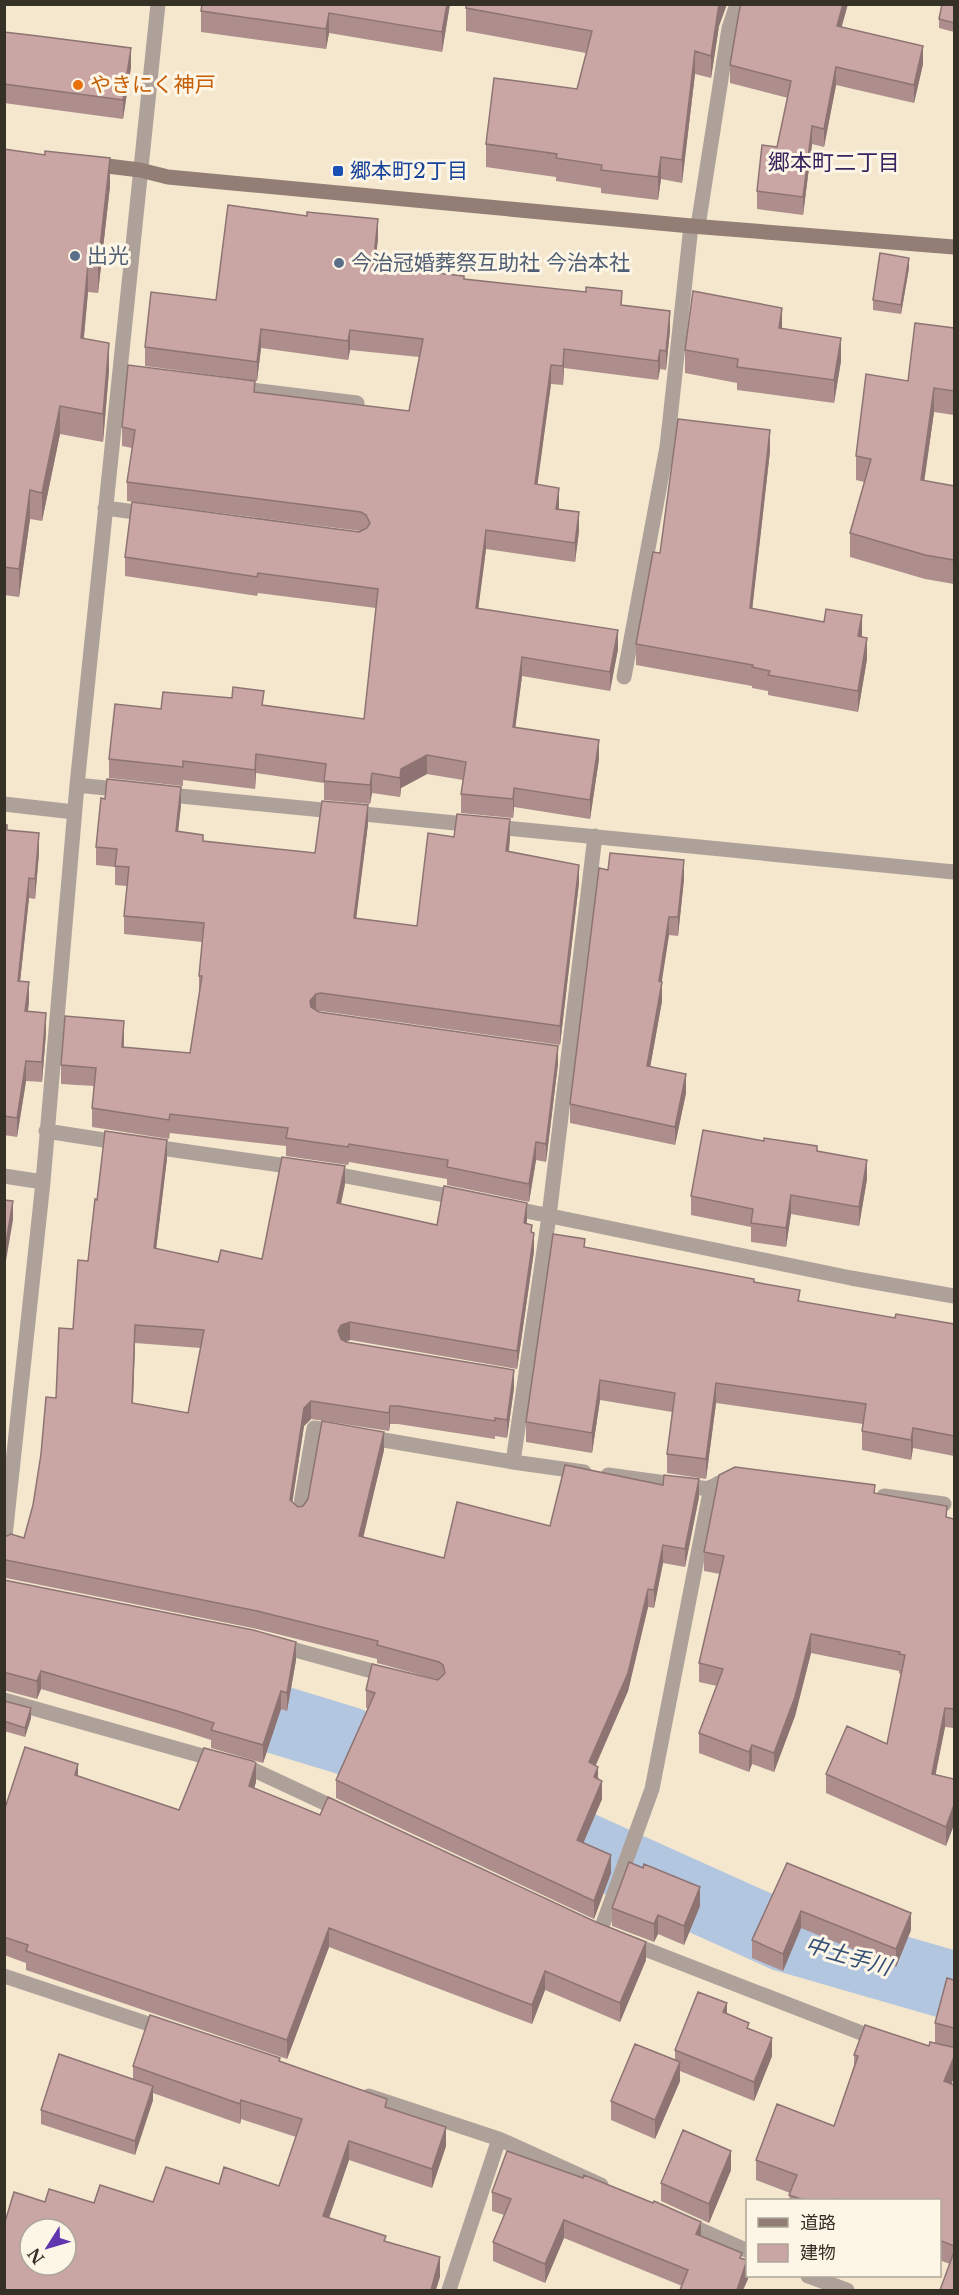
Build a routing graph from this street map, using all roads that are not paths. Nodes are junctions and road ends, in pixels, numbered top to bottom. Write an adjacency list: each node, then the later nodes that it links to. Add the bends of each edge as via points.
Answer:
1 (158, 4): 4 (street)
2 (737, 4): 5 (street, via 729,28)
3 (72, 162): 4 (street)
4 (140, 170): 5 (street, via 168,177); 9 (street, via 124,374)
5 (695, 226): 6 (street); 11 (street, via 667,447)
6 (954, 247)
7 (221, 386): 8 (street)
8 (357, 403)
9 (105, 508): 10 (street); 12 (street)
10 (163, 515)
11 (624, 677)
12 (77, 785): 14 (street); 15 (street)
13 (4, 804): 14 (street)
14 (74, 812): 17 (street)
15 (595, 836): 16 (street); 20 (street, via 563,1055)
16 (954, 872)
17 (46, 1131): 19 (street); 20 (street, via 349,1175)
18 (4, 1176): 19 (street)
19 (43, 1182): 22 (street)
20 (549, 1216): 21 (street); 23 (street, via 519,1379)
21 (954, 1296)
22 (10, 1434): 29 (street)
23 (513, 1462): 25 (street); 28 (street, via 314,1428)
24 (733, 1476): 25 (street)
25 (711, 1488): 36 (street, via 652,1789 597,1929)
26 (874, 1494): 27 (street)
27 (944, 1504)
28 (299, 1515)
29 (4, 1546)
30 (266, 1642): 31 (street)
31 (402, 1679)
32 (4, 1700): 33 (street, via 256,1771)
33 (352, 1816)
34 (4, 1976): 35 (street)
35 (184, 2035)
36 (902, 2046)
37 (353, 2091): 38 (street)
38 (499, 2139): 39 (street); 43 (street)
39 (618, 2193)
40 (672, 2217): 41 (street)
41 (746, 2252)
42 (811, 2277): 44 (street)
43 (448, 2290)
44 (847, 2290)

